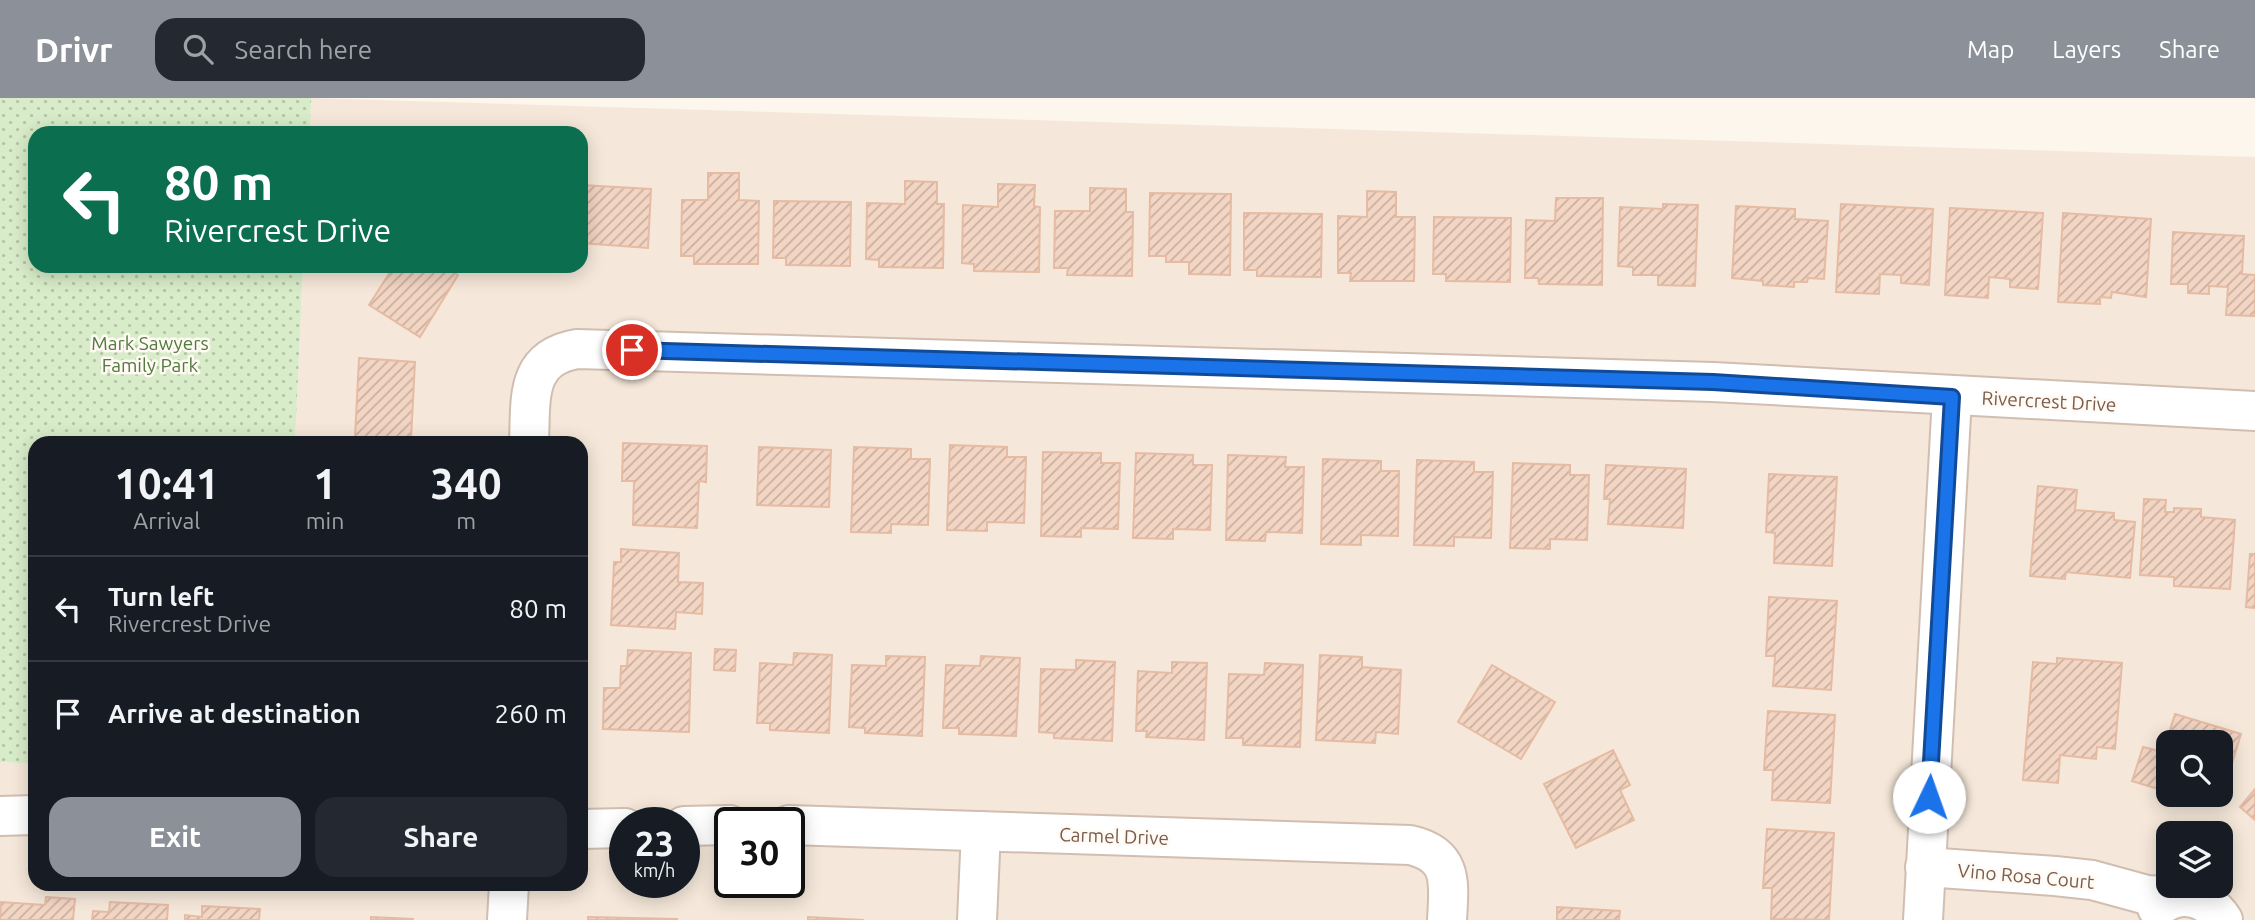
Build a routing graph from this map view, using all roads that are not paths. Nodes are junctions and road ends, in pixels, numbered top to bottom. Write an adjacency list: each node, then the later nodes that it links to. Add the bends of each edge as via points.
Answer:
1 (1952, 397): 2 (street, Rivercrest Drive); 3 (street, Rivercrest Drive, via 1713,382 577,349 561,351 536,374); 10 (street)
2 (2255, 411)
3 (529, 436)
4 (28, 815): 5 (street)
5 (0, 816)
6 (805, 826): 9 (street, Carmel Drive)
7 (609, 828): 8 (street)
8 (588, 829)
9 (981, 831): 15 (street); 16 (street, Carmel Drive, via 1410,845 1436,855 1445,867)
10 (1926, 867): 12 (street, Vino Rosa Court, via 2092,880); 17 (street)
11 (509, 891): 14 (street)
12 (2132, 905): 13 (street, Vino Rosa Court)
13 (2163, 908): 18 (street, Vino Rosa Court, via 2204,900)
14 (507, 920)
15 (977, 920)
16 (1447, 920)
17 (1923, 920)
18 (2223, 920)

